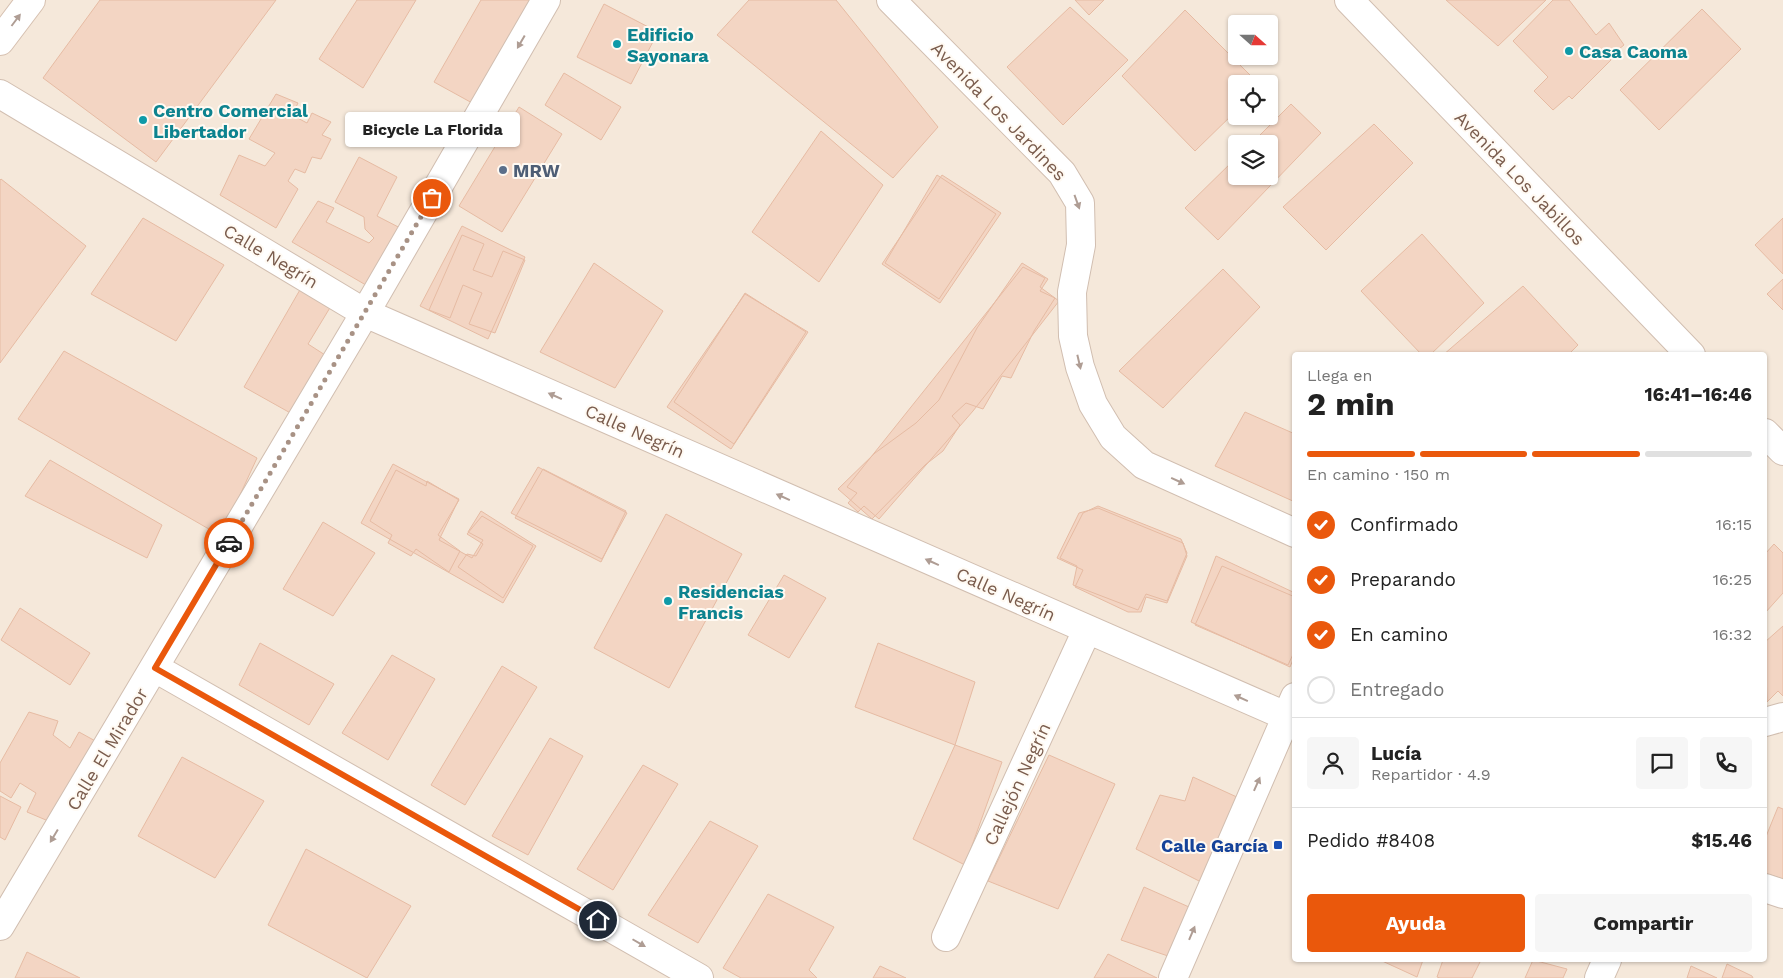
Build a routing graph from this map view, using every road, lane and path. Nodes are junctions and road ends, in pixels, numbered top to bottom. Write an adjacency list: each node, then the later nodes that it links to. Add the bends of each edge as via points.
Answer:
1 (31, 0): 5 (street, one-way to 1)
2 (546, 0): 7 (street, Calle El Mirador, one-way to 7)
3 (891, 0): 11 (street, Avenida Los Jardines, one-way to 11, via 1062,173 1080,203 1082,245 1072,292 1073,336 1093,404 1113,437 1144,466)
4 (1350, 0): 8 (street, Avenida Los Jabillos)
5 (0, 41)
6 (0, 94): 7 (street, Calle Negrín)
7 (365, 313): 12 (street, Calle Negrín, one-way to 7); 13 (street, Calle El Mirador)
8 (1687, 352)
9 (1767, 434): 10 (street)
10 (1783, 451)
11 (1292, 532)
12 (1088, 630): 14 (street, Calle Negrín, one-way to 12); 20 (street, Callejón Negrín)
13 (155, 668): 19 (street, Calle El Mirador, one-way to 19); 22 (street, one-way to 22)
14 (1292, 711): 23 (street, one-way to 14)
15 (1783, 717): 16 (street)
16 (1767, 721)
17 (1767, 889): 18 (street)
18 (1783, 894)
19 (0, 926)
20 (946, 938)
21 (1606, 962): 24 (street)
22 (700, 978)
23 (1173, 978)
24 (1599, 978)

